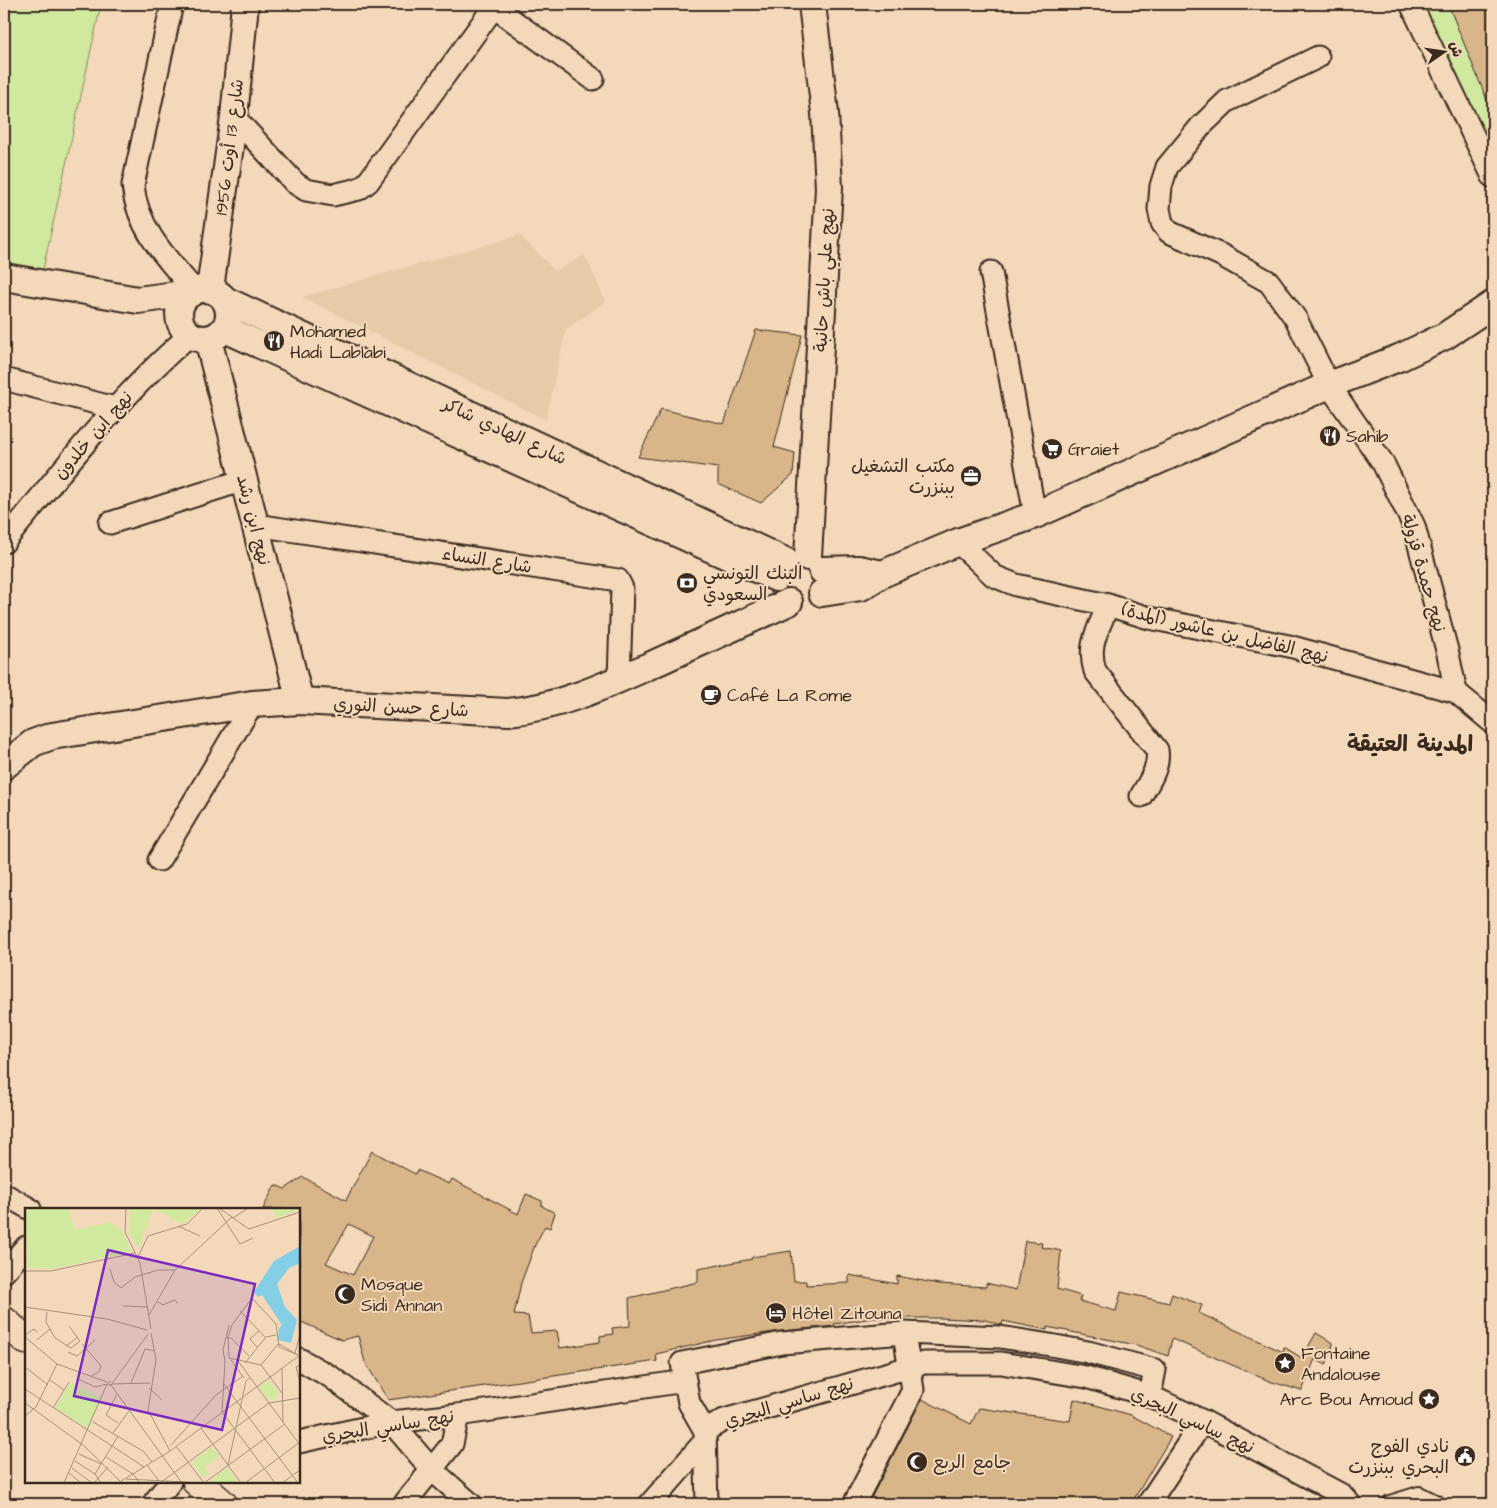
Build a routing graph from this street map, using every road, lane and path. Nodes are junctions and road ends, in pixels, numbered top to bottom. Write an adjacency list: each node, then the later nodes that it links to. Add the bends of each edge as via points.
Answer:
1 (172, 4): 12 (street, via 133,185 134,201 139,217 163,255)
2 (245, 4): 8 (street, شارع 13 أوت 1956)
3 (812, 4): 25 (street, نهج علي باش حانبة, via 825,113 828,188)
4 (1411, 4): 9 (street)
5 (493, 5): 7 (street); 8 (street, via 368,182 359,190 320,194 295,184)
6 (1318, 57): 17 (street, نهج حمدة قزولة, via 1226,101 1167,168 1159,209 1168,232 1222,255 1269,282 1296,319)
7 (593, 79)
8 (234, 117): 12 (street, شارع 13 أوت 1956)
9 (1493, 177)
10 (991, 272): 20 (street)
11 (4, 277): 13 (street)
12 (205, 293): 13 (street); 15 (street, via 184,300 180,308 180,318); 15 (street, via 229,310 228,320); 25 (street, شارع الهادي شاكر)
13 (138, 300): 15 (street, شارع الهادي شاكر)
14 (1493, 305): 17 (street, via 1445,336)
15 (201, 332): 18 (street, نهج ابن خلدون, via 160,361); 19 (street, نهج ابن رشد); 25 (street, شارع الهادي شاكر)
16 (4, 379): 18 (street)
17 (1329, 385): 20 (street); 29 (street, نهج حمدة قزولة, via 1383,463 1414,526)
18 (115, 408): 23 (street, نهج ابن خلدون)
19 (244, 480): 21 (street); 22 (street, نهج ابن رشد)
20 (1035, 515): 24 (street)
21 (110, 523)
22 (256, 525): 28 (street, شارع النساء, via 618,580 622,588); 30 (street, نهج ابن رشد)
23 (4, 542)
24 (958, 542): 25 (street, via 882,574 861,587); 27 (street, نهج الفاضل بن عاشور (المدة), via 994,576)
25 (803, 572): 26 (street, via 781,596); 26 (street, via 817,599 803,605)
26 (789, 602): 28 (street, شارع حسن النوري)
27 (1108, 605): 29 (street, نهج الفاضل بن عاشور (المدة), via 1149,618 1290,646); 34 (street, via 1090,649 1091,658 1095,672 1157,750 1156,767)
28 (619, 679): 30 (street, شارع حسن النوري, via 564,701 508,712)
29 (1456, 692): 32 (street, نهج الفاضل بن عاشور (المدة))
30 (300, 701): 31 (street, شارع حسن النوري)
31 (252, 704): 33 (street, شارع حسن النوري, via 52,736 33,743); 35 (street)
32 (1493, 723)
33 (4, 766)
34 (1141, 796)
35 (159, 860)
36 (4, 1194): 37 (street)
37 (28, 1208)
38 (25, 1248): 39 (street)
39 (4, 1272)
40 (4, 1321): 42 (main road)
41 (904, 1333): 44 (street); 45 (street, via 782,1343); 46 (street, via 1000,1337 1088,1352 1155,1370)
42 (25, 1339)
43 (300, 1360): 49 (street, via 331,1377)
44 (911, 1366): 46 (street, نهج ساسي البحري, via 924,1363 1009,1364 1086,1377); 50 (street, نهج ساسي البحري, via 724,1420); 61 (street, via 914,1390)
45 (684, 1372): 47 (street, نهج ساسي البحري); 50 (street, نهج ساسي البحري, via 689,1403)
46 (1150, 1396): 48 (street, نهج ساسي البحري)
47 (458, 1415): 49 (street, نهج ساسي البحري); 52 (street, via 452,1444)
48 (1203, 1421): 62 (street); 63 (street, نهج ساسي البحري, via 1342,1495)
49 (391, 1422): 51 (street, نهج ساسي البحري); 52 (street)
50 (705, 1436): 59 (street); 60 (street, نهج ساسي البحري)
51 (300, 1442)
52 (432, 1470): 57 (street); 58 (street)
53 (169, 1483): 55 (street)
54 (198, 1483): 56 (main road)
55 (153, 1504)
56 (223, 1504)
57 (404, 1504)
58 (471, 1504)
59 (650, 1504)
60 (707, 1504)
61 (854, 1504)
62 (1148, 1504)
63 (1350, 1504)
64 (1390, 1504): 65 (street, via 1418,1495)
65 (1437, 1504)

